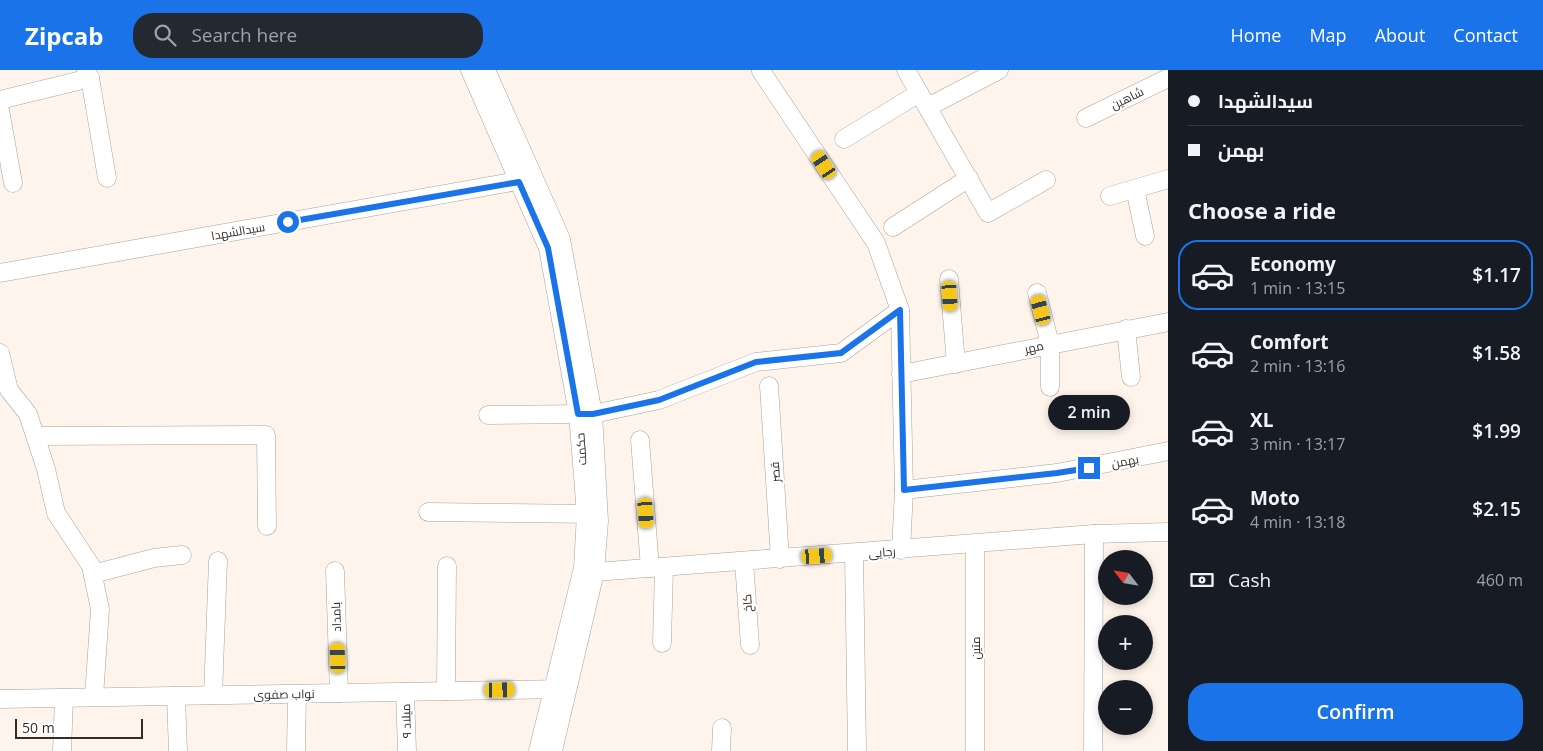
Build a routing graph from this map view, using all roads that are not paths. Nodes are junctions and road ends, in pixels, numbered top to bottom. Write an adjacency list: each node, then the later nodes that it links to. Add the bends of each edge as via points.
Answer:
1 (470, 70): 16 (street, حکمت)
2 (486, 70): 16 (street, حکمت)
3 (763, 70): 26 (street, via 876,243)
4 (906, 70): 9 (street)
5 (999, 70): 9 (street)
6 (88, 74): 8 (street); 13 (street)
7 (1168, 78): 11 (street, شاهین)
8 (0, 100)
9 (924, 100): 12 (street); 14 (street)
10 (0, 110): 18 (street)
11 (1086, 118)
12 (844, 139)
13 (107, 178)
14 (969, 178): 17 (street, via 988,213); 21 (street)
15 (1168, 179): 19 (street)
16 (526, 180): 23 (street, سیدالشهدا); 36 (street, حکمت, via 548,248)
17 (1046, 180)
18 (13, 183)
19 (1134, 189): 20 (street); 22 (street)
20 (1110, 196)
21 (893, 227)
22 (1145, 236)
23 (0, 273)
24 (949, 278): 31 (street)
25 (1037, 293): 29 (street)
26 (900, 310): 32 (street); 36 (street, via 841,353 756,362 659,400)
27 (1168, 322): 28 (street, مهر)
28 (1126, 329): 29 (street, مهر); 33 (street)
29 (1050, 344): 31 (street, مهر); 35 (street)
30 (0, 353): 38 (street, via 9,390 28,414)
31 (956, 364): 32 (street, مهر)
32 (901, 374): 41 (street)
33 (1130, 377)
34 (769, 386): 51 (street, قصر)
35 (1050, 387)
36 (586, 414): 37 (street); 43 (street, حکمت)
37 (488, 415)
38 (35, 436): 44 (street, via 266,435); 58 (street, via 56,513)
39 (640, 440): 55 (street)
40 (1168, 452): 41 (street, بهمن, via 1057,473)
41 (904, 490): 48 (street)
42 (428, 512): 43 (street)
43 (592, 514): 57 (street, حکمت); 61 (street, حکمت)
44 (267, 526)
45 (1168, 532): 46 (street, رجایی)
46 (1094, 534): 47 (street, رجایی); 81 (street)
47 (975, 544): 48 (street, رجایی); 80 (street, متین)
48 (901, 550): 49 (street, رجایی)
49 (854, 554): 51 (street, رجایی); 79 (street)
50 (182, 555): 58 (street, via 154,558)
51 (780, 559): 53 (street, رجایی)
52 (218, 561): 66 (street)
53 (744, 562): 55 (street, رجایی); 60 (street, کاخ)
54 (447, 566): 62 (street)
55 (657, 568): 57 (street, رجایی); 59 (street)
56 (334, 571): 64 (street, بامداد)
57 (595, 572): 61 (street, حکمت)
58 (93, 574): 68 (street, via 100,609)
59 (662, 643)
60 (750, 645)
61 (562, 689): 62 (street, نواب صفوی); 76 (street, حکمت); 77 (street, حکمت)
62 (446, 691): 63 (street, نواب صفوی)
63 (405, 692): 64 (street, نواب صفوی); 75 (street, میلاد ۹)
64 (340, 693): 65 (street, نواب صفوی)
65 (297, 694): 66 (street, نواب صفوی); 74 (street)
66 (214, 695): 67 (street, نواب صفوی)
67 (176, 696): 68 (street, نواب صفوی); 73 (street)
68 (94, 697): 69 (street, نواب صفوی)
69 (64, 698): 70 (street, نواب صفوی); 72 (street)
70 (0, 699)
71 (722, 728): 78 (street)
72 (62, 751)
73 (178, 751)
74 (296, 751)
75 (406, 751)
76 (538, 751)
77 (553, 751)
78 (721, 751)
79 (857, 751)
80 (975, 751)
81 (1094, 751)

